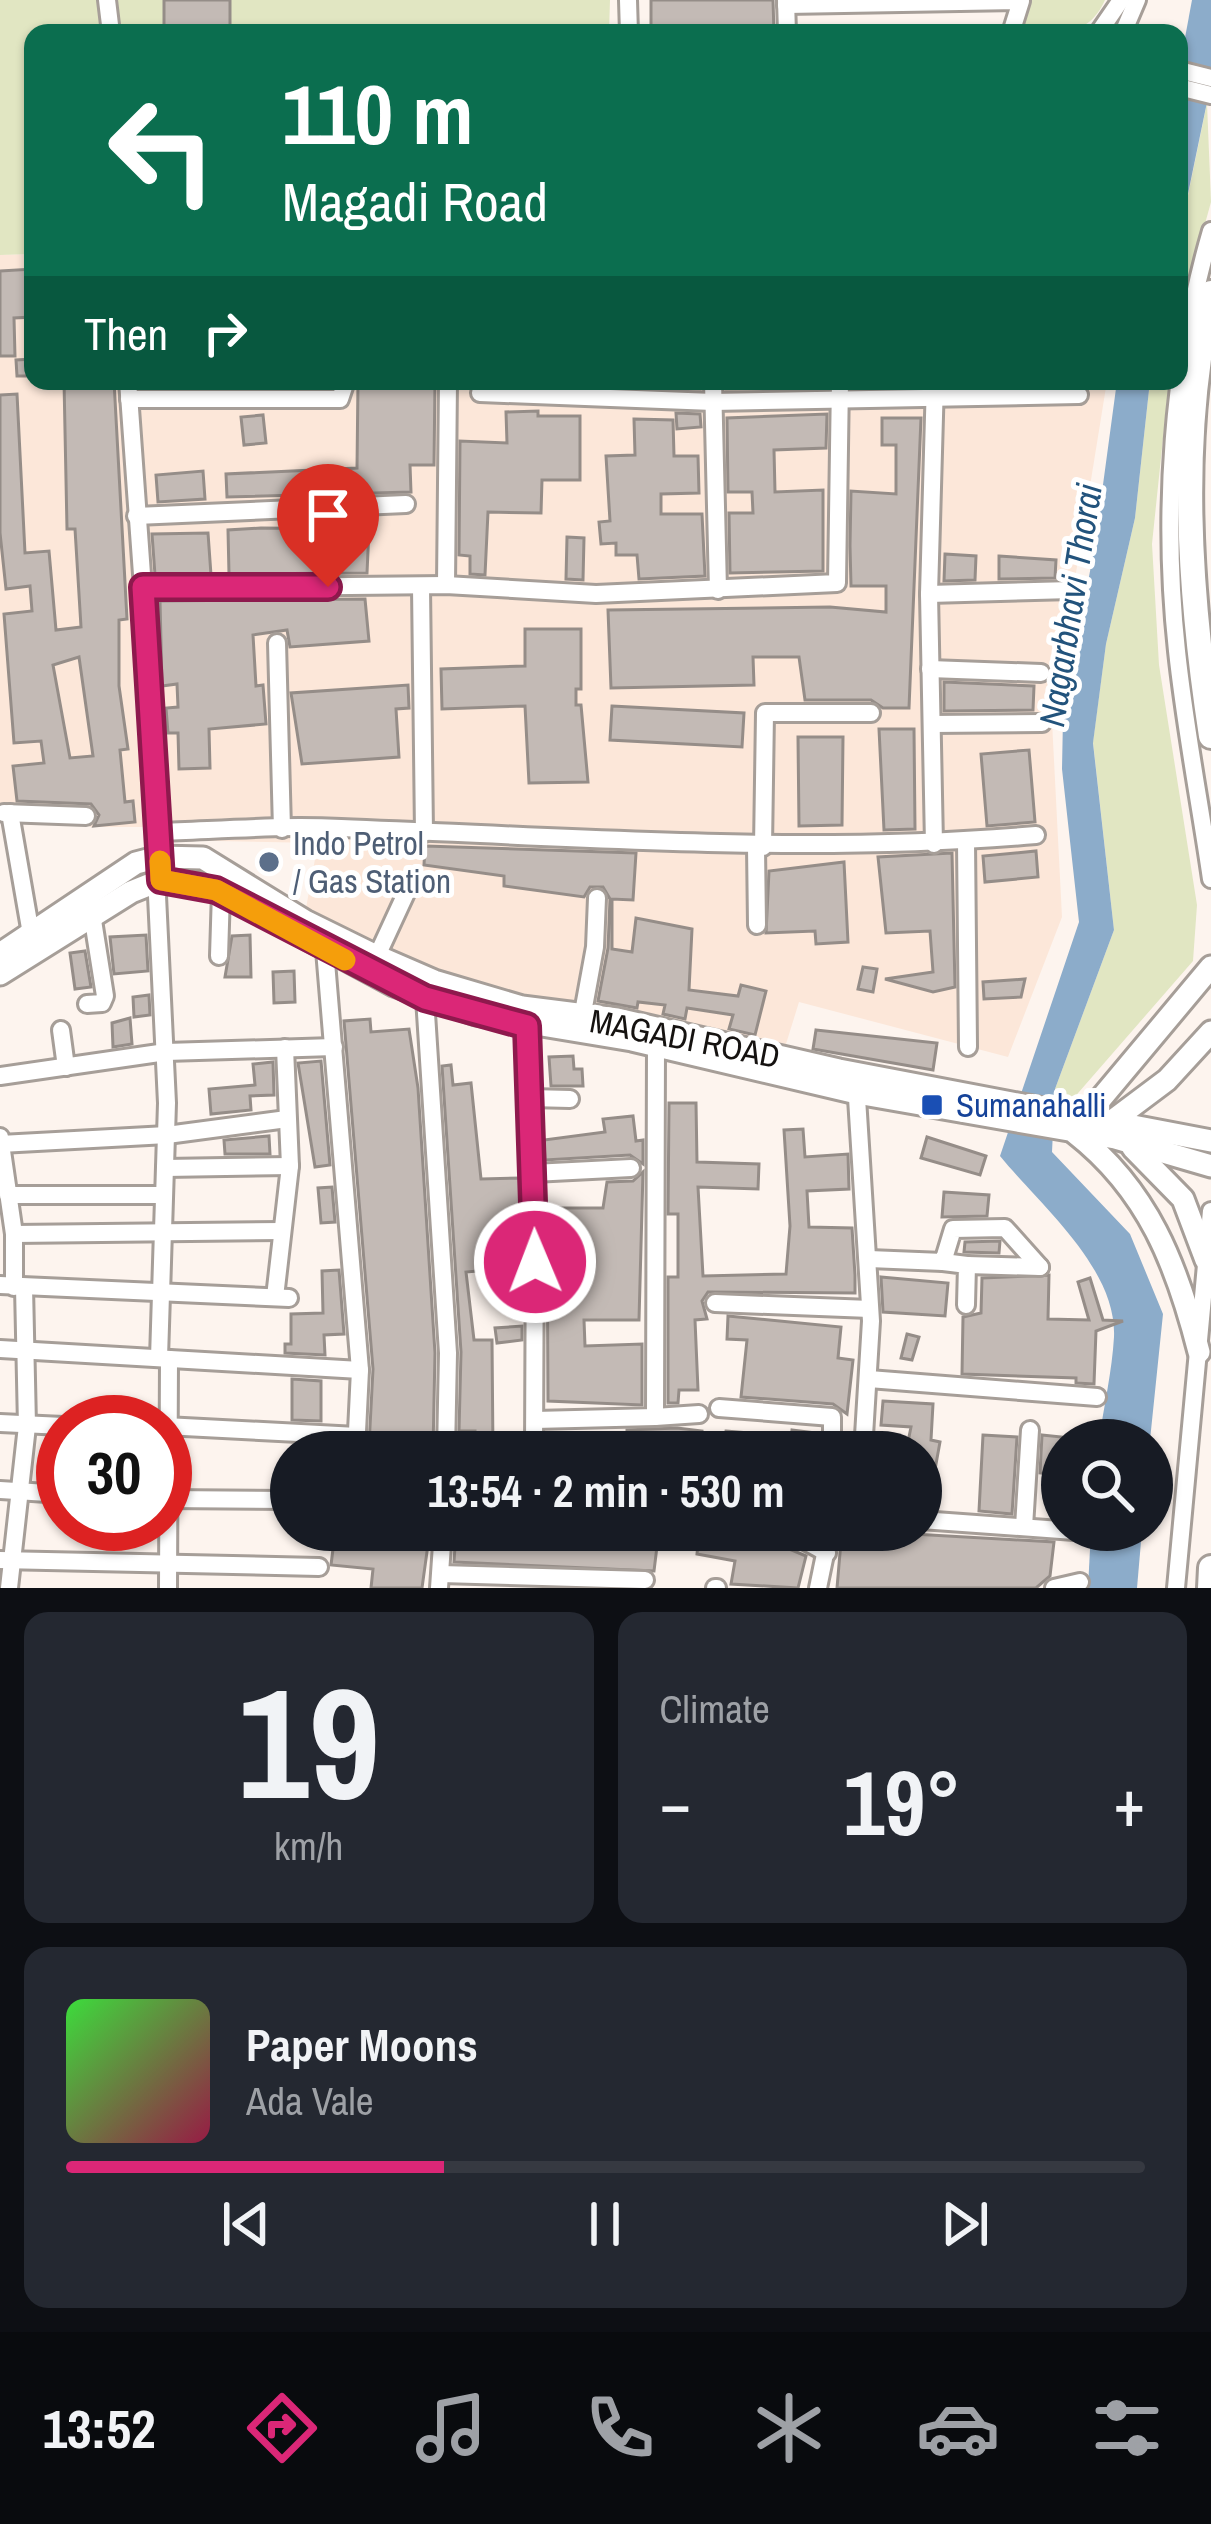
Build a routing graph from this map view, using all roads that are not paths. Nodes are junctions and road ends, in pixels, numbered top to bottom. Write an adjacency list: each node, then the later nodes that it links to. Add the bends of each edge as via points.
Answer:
1 (1021, 0): 2 (street)
2 (786, 3)
3 (1211, 231): 5 (street)
4 (1211, 293): 31 (highway, via 1193,438 1191,554)
5 (1188, 339)
6 (128, 390): 7 (street, via 340,399); 18 (street)
7 (343, 390)
8 (448, 390): 19 (street)
9 (713, 390): 16 (street)
10 (840, 390): 16 (street); 22 (street, via 837,583)
11 (935, 390): 24 (street)
12 (976, 390): 15 (street)
13 (1179, 390): 42 (street, via 1172,497 1177,653)
14 (480, 393): 16 (street)
15 (1079, 395)
16 (713, 402): 22 (street)
17 (406, 504): 18 (street)
18 (136, 516): 20 (street)
19 (446, 585): 21 (street); 22 (street, via 596,594)
20 (143, 587): 21 (street); 35 (street)
21 (421, 587): 36 (street)
22 (718, 590)
23 (1072, 590): 24 (street)
24 (929, 594): 26 (street)
25 (277, 643): 34 (street)
26 (930, 669): 27 (street); 30 (street)
27 (1041, 673)
28 (871, 712): 40 (street, via 766,713)
29 (1042, 723): 30 (street)
30 (932, 724): 39 (street)
31 (1211, 736)
32 (5, 813): 33 (street); 49 (street)
33 (86, 816)
34 (282, 829): 35 (street); 36 (street)
35 (158, 832): 41 (street)
36 (424, 833): 40 (street)
37 (1036, 835): 38 (street)
38 (966, 841): 39 (street); 64 (street)
39 (934, 844): 40 (street)
40 (759, 848): 48 (street)
41 (159, 857): 43 (street); 49 (main road, via 115,873); 53 (main road, MAGADI ROAD, via 203,858)
42 (1211, 879)
43 (161, 880): 45 (main road, MAGADI ROAD); 47 (main road); 66 (street)
44 (408, 889): 53 (street)
45 (221, 892): 50 (main road, MAGADI ROAD); 52 (street)
46 (597, 898): 58 (street)
47 (92, 914): 55 (main road); 57 (street, via 105,996)
48 (757, 925)
49 (31, 934): 51 (main road)
50 (325, 950): 56 (main road, MAGADI ROAD); 63 (street)
51 (0, 955)
52 (218, 956)
53 (377, 956): 58 (main road, MAGADI ROAD, via 500,1001)
54 (1211, 967): 72 (main road)
55 (0, 974)
56 (425, 998): 59 (main road, MAGADI ROAD); 119 (street)
57 (87, 1004)
58 (582, 1018): 69 (main road, MAGADI ROAD, via 693,1034)
59 (527, 1026): 62 (main road, MAGADI ROAD); 70 (street)
60 (61, 1030): 67 (street)
61 (1211, 1032): 75 (main road)
62 (656, 1045): 69 (main road, MAGADI ROAD); 111 (street)
63 (334, 1047): 65 (street); 105 (street)
64 (968, 1047)
65 (285, 1048): 66 (street); 73 (street)
66 (166, 1052): 67 (street); 76 (street)
67 (66, 1067): 68 (street)
68 (0, 1076)
69 (856, 1083): 74 (main road, MAGADI ROAD); 92 (street)
70 (530, 1097): 71 (street); 83 (street)
71 (571, 1099)
72 (1088, 1114): 74 (main road, MAGADI ROAD); 75 (main road, MAGADI ROAD)
73 (287, 1119): 76 (street); 79 (street)
74 (1066, 1124): 75 (main road, MAGADI ROAD); 103 (main road, via 1126,1182 1156,1225 1180,1275)
75 (1115, 1128): 78 (main road, MAGADI ROAD); 80 (main road, MAGADI ROAD); 93 (main road, via 1174,1186)
76 (167, 1135): 77 (street); 81 (street)
77 (0, 1141): 84 (street)
78 (1211, 1141)
79 (290, 1166): 81 (street); 88 (street)
80 (1211, 1166)
81 (165, 1168): 85 (street)
82 (631, 1168): 83 (street)
83 (533, 1173): 112 (street)
84 (8, 1195): 85 (street); 87 (street)
85 (163, 1195): 89 (street)
86 (1211, 1211): 91 (street)
87 (6, 1213): 90 (street)
88 (282, 1231): 89 (street); 97 (street, via 282,1297)
89 (161, 1233): 90 (street); 97 (street)
90 (14, 1234): 96 (street)
91 (1210, 1236): 93 (street)
92 (869, 1259): 94 (street); 100 (street)
93 (1206, 1260): 103 (street)
94 (943, 1262): 95 (street); 95 (street, via 952,1228 1005,1228 1040,1267)
95 (968, 1264): 99 (street)
96 (13, 1286): 97 (street); 102 (street)
97 (160, 1294): 104 (street)
98 (715, 1304): 100 (street)
99 (966, 1305)
100 (871, 1309): 106 (street)
101 (0, 1349): 102 (street)
102 (27, 1352): 104 (street); 114 (street)
103 (1198, 1352): 147 (street)
104 (164, 1359): 105 (street); 107 (street)
105 (359, 1370): 118 (street)
106 (869, 1379): 108 (street); 122 (street)
107 (165, 1395)
108 (1097, 1397)
109 (719, 1408): 121 (street, via 832,1417)
110 (699, 1414): 111 (street)
111 (655, 1417): 112 (street)
112 (535, 1420): 120 (street)
113 (0, 1423): 114 (street)
114 (27, 1426): 115 (street); 125 (street)
115 (36, 1426)
116 (192, 1428): 123 (street)
117 (1030, 1430): 130 (street)
118 (357, 1431)
119 (446, 1431)
120 (535, 1431)
121 (832, 1431)
122 (865, 1431)
123 (270, 1436)
124 (0, 1490): 125 (street)
125 (22, 1492): 126 (street); 136 (street)
126 (36, 1493)
127 (192, 1499): 128 (street)
128 (270, 1500)
129 (942, 1521): 130 (street)
130 (1024, 1527): 131 (street)
131 (1041, 1528)
132 (168, 1551): 137 (street)
133 (442, 1551): 141 (street)
134 (822, 1551): 135 (street)
135 (826, 1553): 145 (street)
136 (7, 1561): 137 (street); 143 (street)
137 (168, 1567): 138 (street); 144 (street)
138 (319, 1567)
139 (1211, 1568): 148 (highway)
140 (644, 1580): 141 (street)
141 (440, 1581)
142 (1080, 1582): 146 (street)
143 (9, 1588)
144 (168, 1588)
145 (818, 1588)
146 (1054, 1588)
147 (1176, 1588)
148 (1210, 1588)

